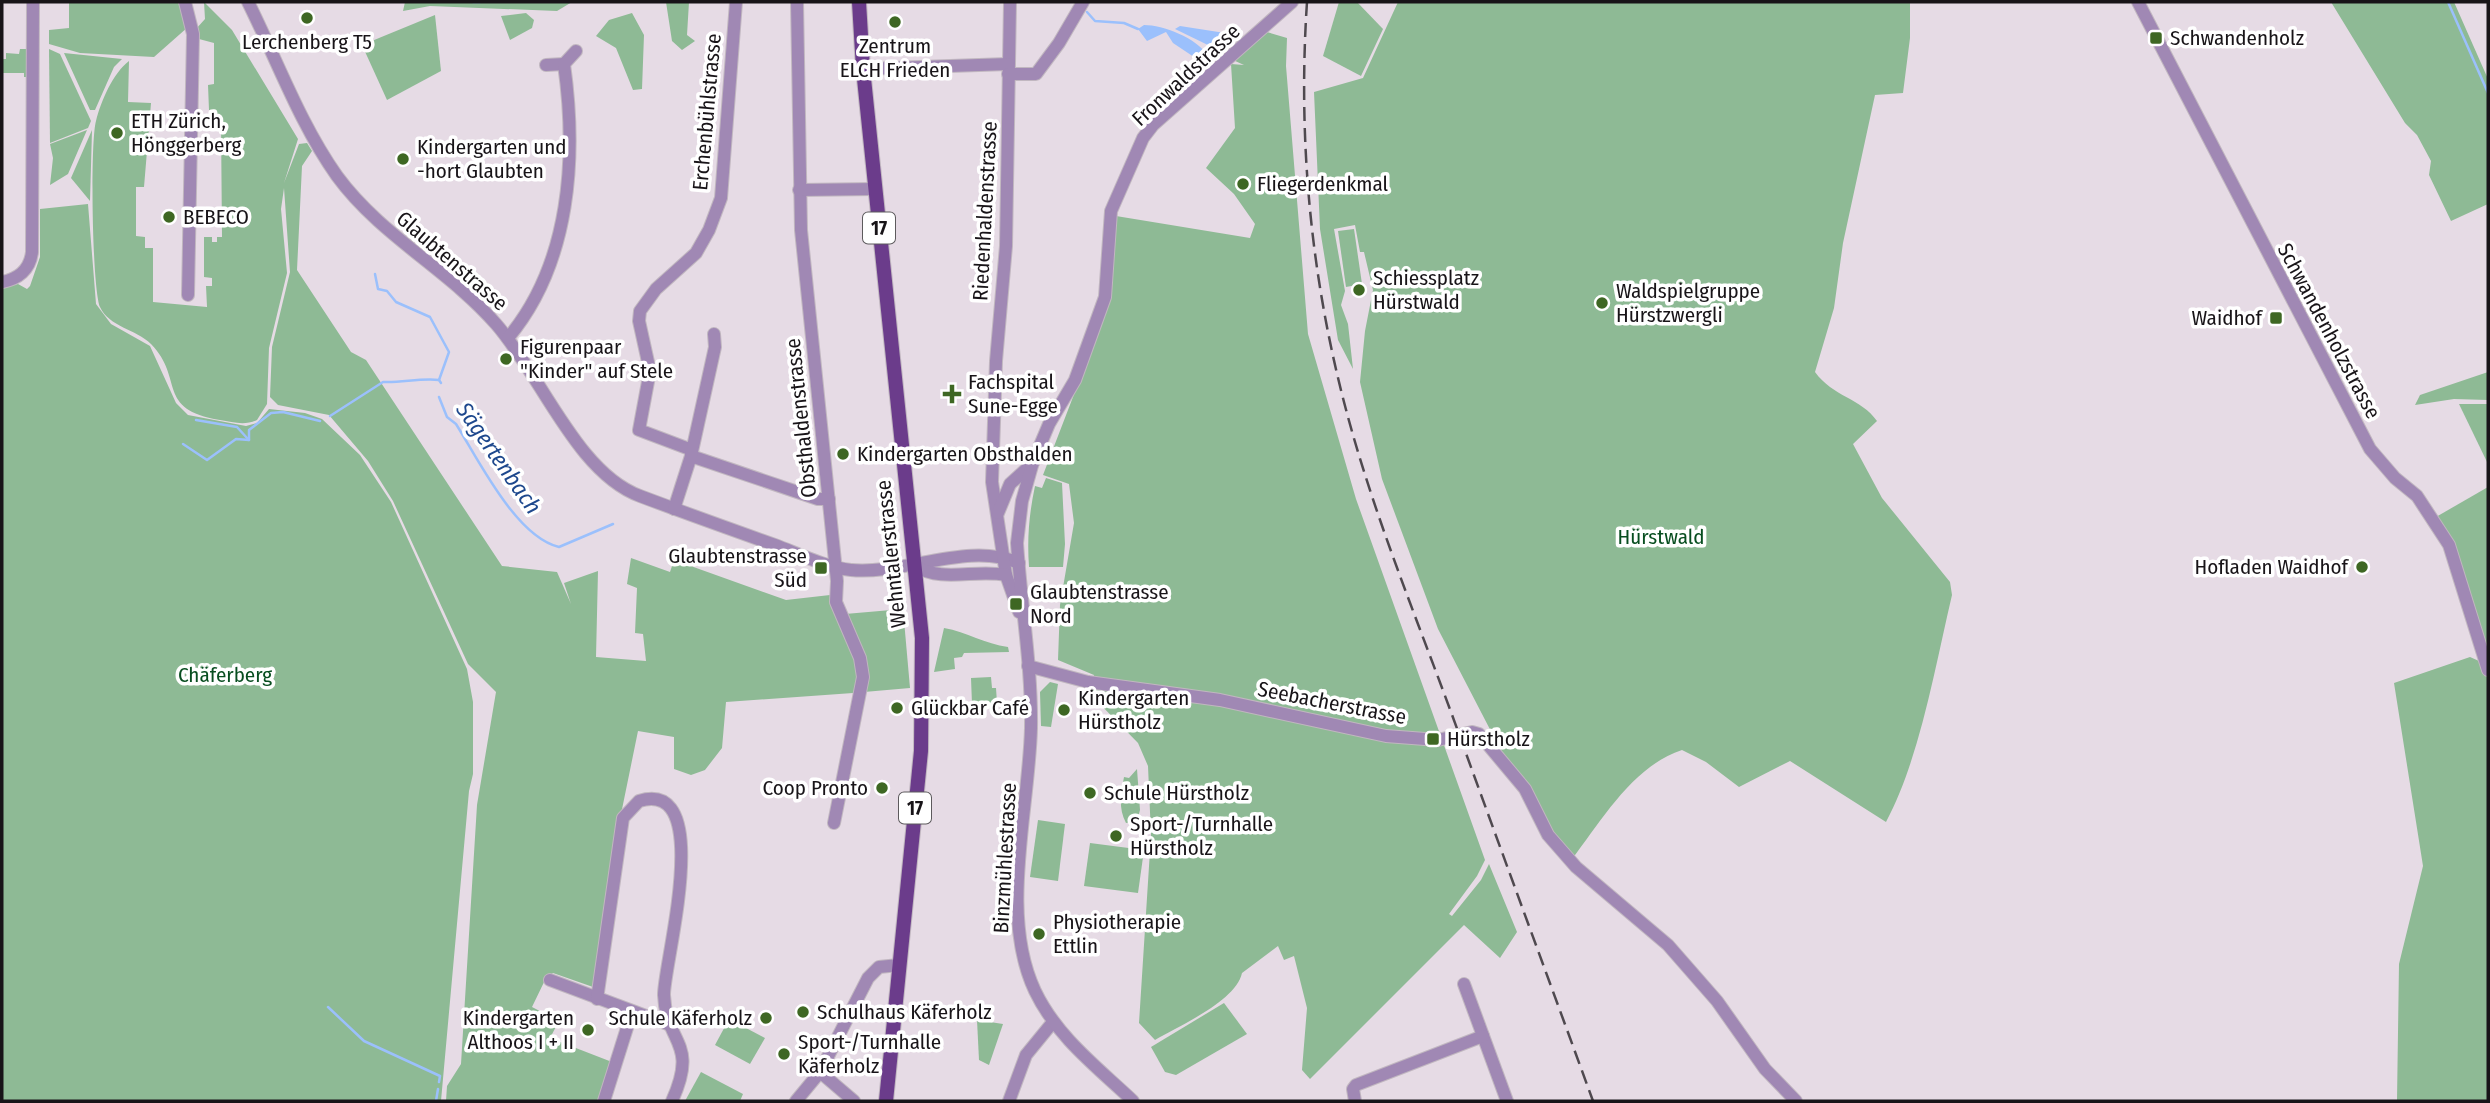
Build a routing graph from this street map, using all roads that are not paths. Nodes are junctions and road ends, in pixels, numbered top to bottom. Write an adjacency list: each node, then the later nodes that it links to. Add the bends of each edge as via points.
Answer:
1 (33, 2): 18 (street, via 32,252 21,275)
2 (185, 2): 19 (street, via 193,34)
3 (248, 2): 21 (street, Glaubtenstrasse, via 302,116 338,177 373,218 471,298)
4 (736, 2): 22 (street, Erchenbühlstrasse, via 718,208 701,245 645,301 639,321 650,371 639,430)
5 (797, 2): 17 (street, Obsthaldenstrasse)
6 (859, 2): 14 (main road, Wehntalerstrasse / 17)
7 (1010, 2): 15 (street, Riedenhaldenstrasse)
8 (1083, 2): 15 (street, via 1036,74)
9 (1292, 2): 24 (street, Fronwaldstrasse, via 1143,138 1111,211 1108,276 1100,312 1075,380)
10 (2138, 2): 38 (street, Schwandenholzstrasse, via 2370,449 2417,496 2449,545)
11 (576, 51): 12 (street)
12 (564, 64): 13 (street); 21 (street, via 571,150 563,218 536,293)
13 (546, 65)
14 (863, 69): 15 (street); 16 (main road, Wehntalerstrasse / 17)
15 (1008, 69): 23 (street, Riedenhaldenstrasse, via 1006,246)
16 (875, 189): 17 (street); 34 (main road, Wehntalerstrasse / 17)
17 (799, 190): 26 (street, Obsthaldenstrasse)
18 (2, 282)
19 (188, 295)
20 (714, 334): 22 (street)
21 (508, 338): 28 (street, Glaubtenstrasse, via 598,470 633,494)
22 (692, 453): 26 (street, via 818,499); 28 (street)
23 (992, 463): 25 (street); 29 (street, Riedenhaldenstrasse)
24 (1033, 463): 25 (street, Fronwaldstrasse); 27 (street, Fronwaldstrasse)
25 (1010, 484): 27 (street); 29 (street, Fronwaldstrasse)
26 (829, 499): 33 (street, Obsthaldenstrasse)
27 (1022, 501): 30 (street, Fronwaldstrasse)
28 (674, 509): 33 (street, Glaubtenstrasse)
29 (998, 515): 30 (street, via 1004,520); 31 (street, Riedenhaldenstrasse)
30 (1019, 518): 32 (street, Fronwaldstrasse)
31 (1003, 556): 32 (street); 34 (street, via 927,561); 35 (street, Binzmühlestrasse)
32 (1019, 563): 35 (street); 36 (street, Binzmühlestrasse)
33 (835, 566): 34 (street, Glaubtenstrasse, via 867,570); 39 (street, Obsthaldenstrasse, via 836,602 860,658 863,677)
34 (915, 566): 35 (street, via 931,576); 40 (main road, Wehntalerstrasse / 17, via 922,638 921,738)
35 (1006, 575): 36 (street, Binzmühlestrasse)
36 (1022, 618): 37 (street, Binzmühlestrasse)
37 (1028, 666): 45 (street, Binzmühlestrasse, via 1031,727 1018,922 1028,975); 58 (street, Seebacherstrasse, via 1088,682 1220,700 1386,736 1438,740 1479,734 1525,789 1548,835 1602,891 1668,945 1717,1001 1765,1069)
38 (2488, 670)
39 (834, 823)
40 (899, 965): 48 (street, via 879,967 868,978); 53 (main road, Wehntalerstrasse / 17)
41 (550, 980): 43 (street)
42 (1464, 984): 47 (street)
43 (597, 999): 44 (street); 46 (street, via 623,818 639,801 657,800 674,817 682,871 664,994)
44 (632, 1012): 46 (street); 49 (street)
45 (1053, 1022): 54 (street, via 1026,1055); 55 (street, Binzmühlestrasse)
46 (670, 1025): 50 (street, via 684,1055)
47 (1483, 1036): 56 (street, via 1356,1085); 57 (street)
48 (820, 1072): 51 (street); 52 (street)
49 (604, 1101)
50 (672, 1101)
51 (796, 1101)
52 (854, 1101)
53 (886, 1101)
54 (1009, 1101)
55 (1133, 1101)
56 (1355, 1101)
57 (1507, 1101)
58 (1796, 1101)

